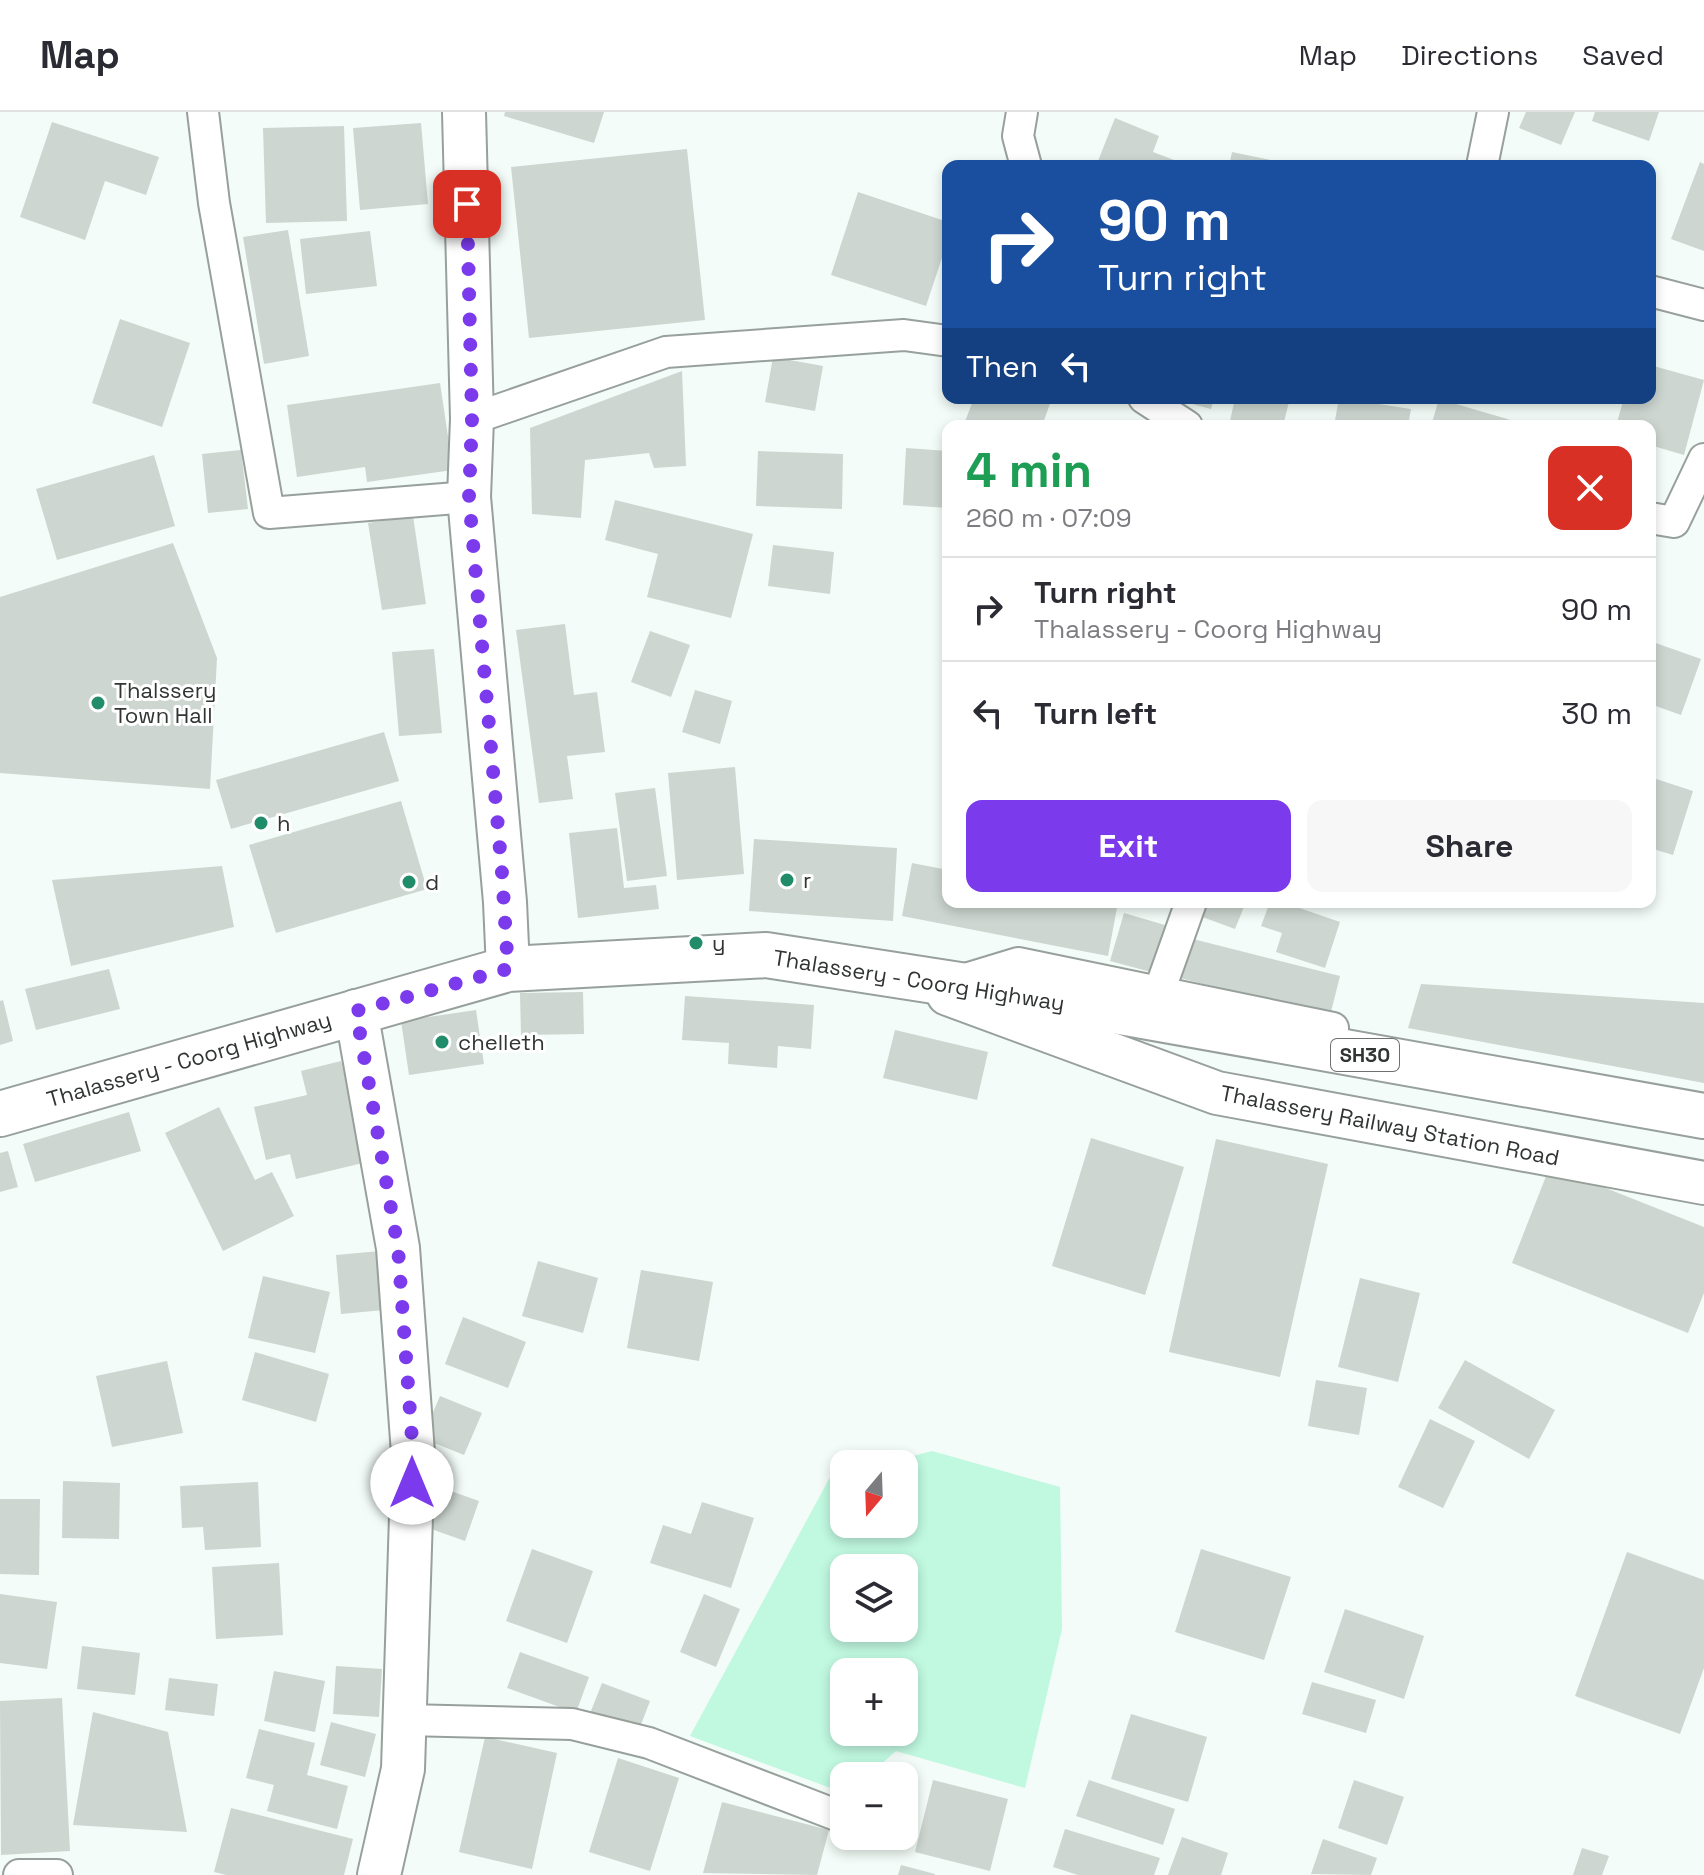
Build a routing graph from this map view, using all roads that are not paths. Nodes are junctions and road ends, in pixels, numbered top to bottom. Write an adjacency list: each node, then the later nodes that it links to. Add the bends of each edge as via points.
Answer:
1 (203, 112): 14 (street, via 269,513)
2 (464, 112): 11 (street)
3 (1022, 112): 5 (street, via 1018,136)
4 (1493, 112): 6 (street)
5 (1024, 160)
6 (1483, 160)
7 (1656, 293): 8 (street)
8 (1704, 305)
9 (942, 340): 11 (street, via 904,335 666,352)
10 (1153, 404): 12 (street)
11 (472, 419): 14 (street)
12 (1178, 420)
13 (1704, 459): 15 (street, via 1674,522)
14 (469, 497): 17 (street)
15 (1656, 519)
16 (1189, 908): 20 (street)
17 (508, 969): 18 (main road, Thalassery - Coorg Highway / SH30, via 766,955); 21 (main road, Thalassery - Coorg Highway / SH30)
18 (902, 977): 19 (main road, Thalassery - Coorg Highway / SH30); 25 (street, Thalassery Railway Station Road, via 1217,1093)
19 (949, 984): 20 (street, via 1018,963); 24 (main road, Thalassery - Coorg Highway / SH30)
20 (1159, 992): 22 (street)
21 (356, 1011): 23 (main road, Thalassery - Coorg Highway / SH30); 26 (street, via 398,1248 413,1453)
22 (1704, 1097)
23 (0, 1114)
24 (1704, 1116)
25 (1704, 1183)
26 (405, 1720): 27 (street, via 572,1724 649,1743); 30 (street, via 403,1769)
27 (830, 1813)
28 (19, 1875): 29 (street)
29 (57, 1875)
30 (379, 1875)

